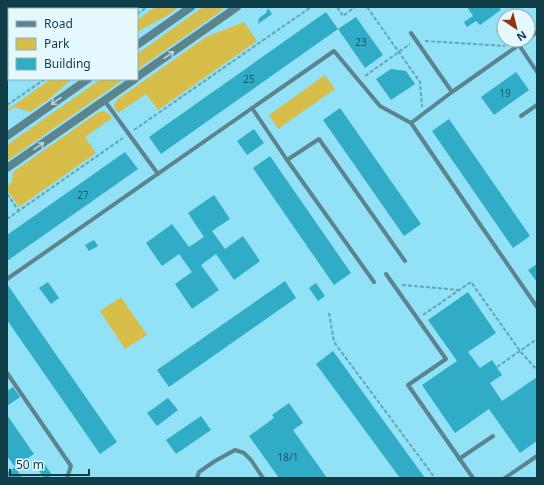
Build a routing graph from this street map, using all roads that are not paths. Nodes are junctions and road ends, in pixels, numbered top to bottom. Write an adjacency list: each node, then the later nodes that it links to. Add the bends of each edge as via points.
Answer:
1 (191, 7): 4 (street)
2 (237, 7): 8 (street, one-way to 2)
3 (411, 33): 11 (lane)
4 (138, 44)
5 (514, 48): 11 (lane)
6 (519, 48): 7 (lane)
7 (537, 72)
8 (138, 77)
9 (87, 80): 17 (street, one-way to 17)
10 (133, 80): 12 (street)
11 (452, 92): 16 (lane)
12 (104, 100): 19 (street, one-way to 12); 20 (lane)
13 (537, 104): 15 (lane)
14 (252, 108): 16 (lane, via 334,51 380,106); 18 (lane); 20 (lane)
15 (521, 116)
16 (411, 123): 25 (lane)
17 (7, 136)
18 (288, 160): 21 (lane, via 319,139); 24 (lane)
19 (7, 168)
20 (158, 174): 23 (lane)
21 (405, 261)
22 (386, 274): 29 (lane, via 446,358 408,385)
23 (7, 279)
24 (374, 282)
25 (537, 307)
26 (7, 373): 30 (lane, via 71,466)
27 (493, 436): 29 (lane)
28 (537, 456): 34 (lane)
29 (460, 459): 33 (lane)
30 (67, 478)
31 (197, 478): 32 (lane, via 199,472 235,450 244,452)
32 (263, 478)
33 (473, 478)
34 (505, 478)

